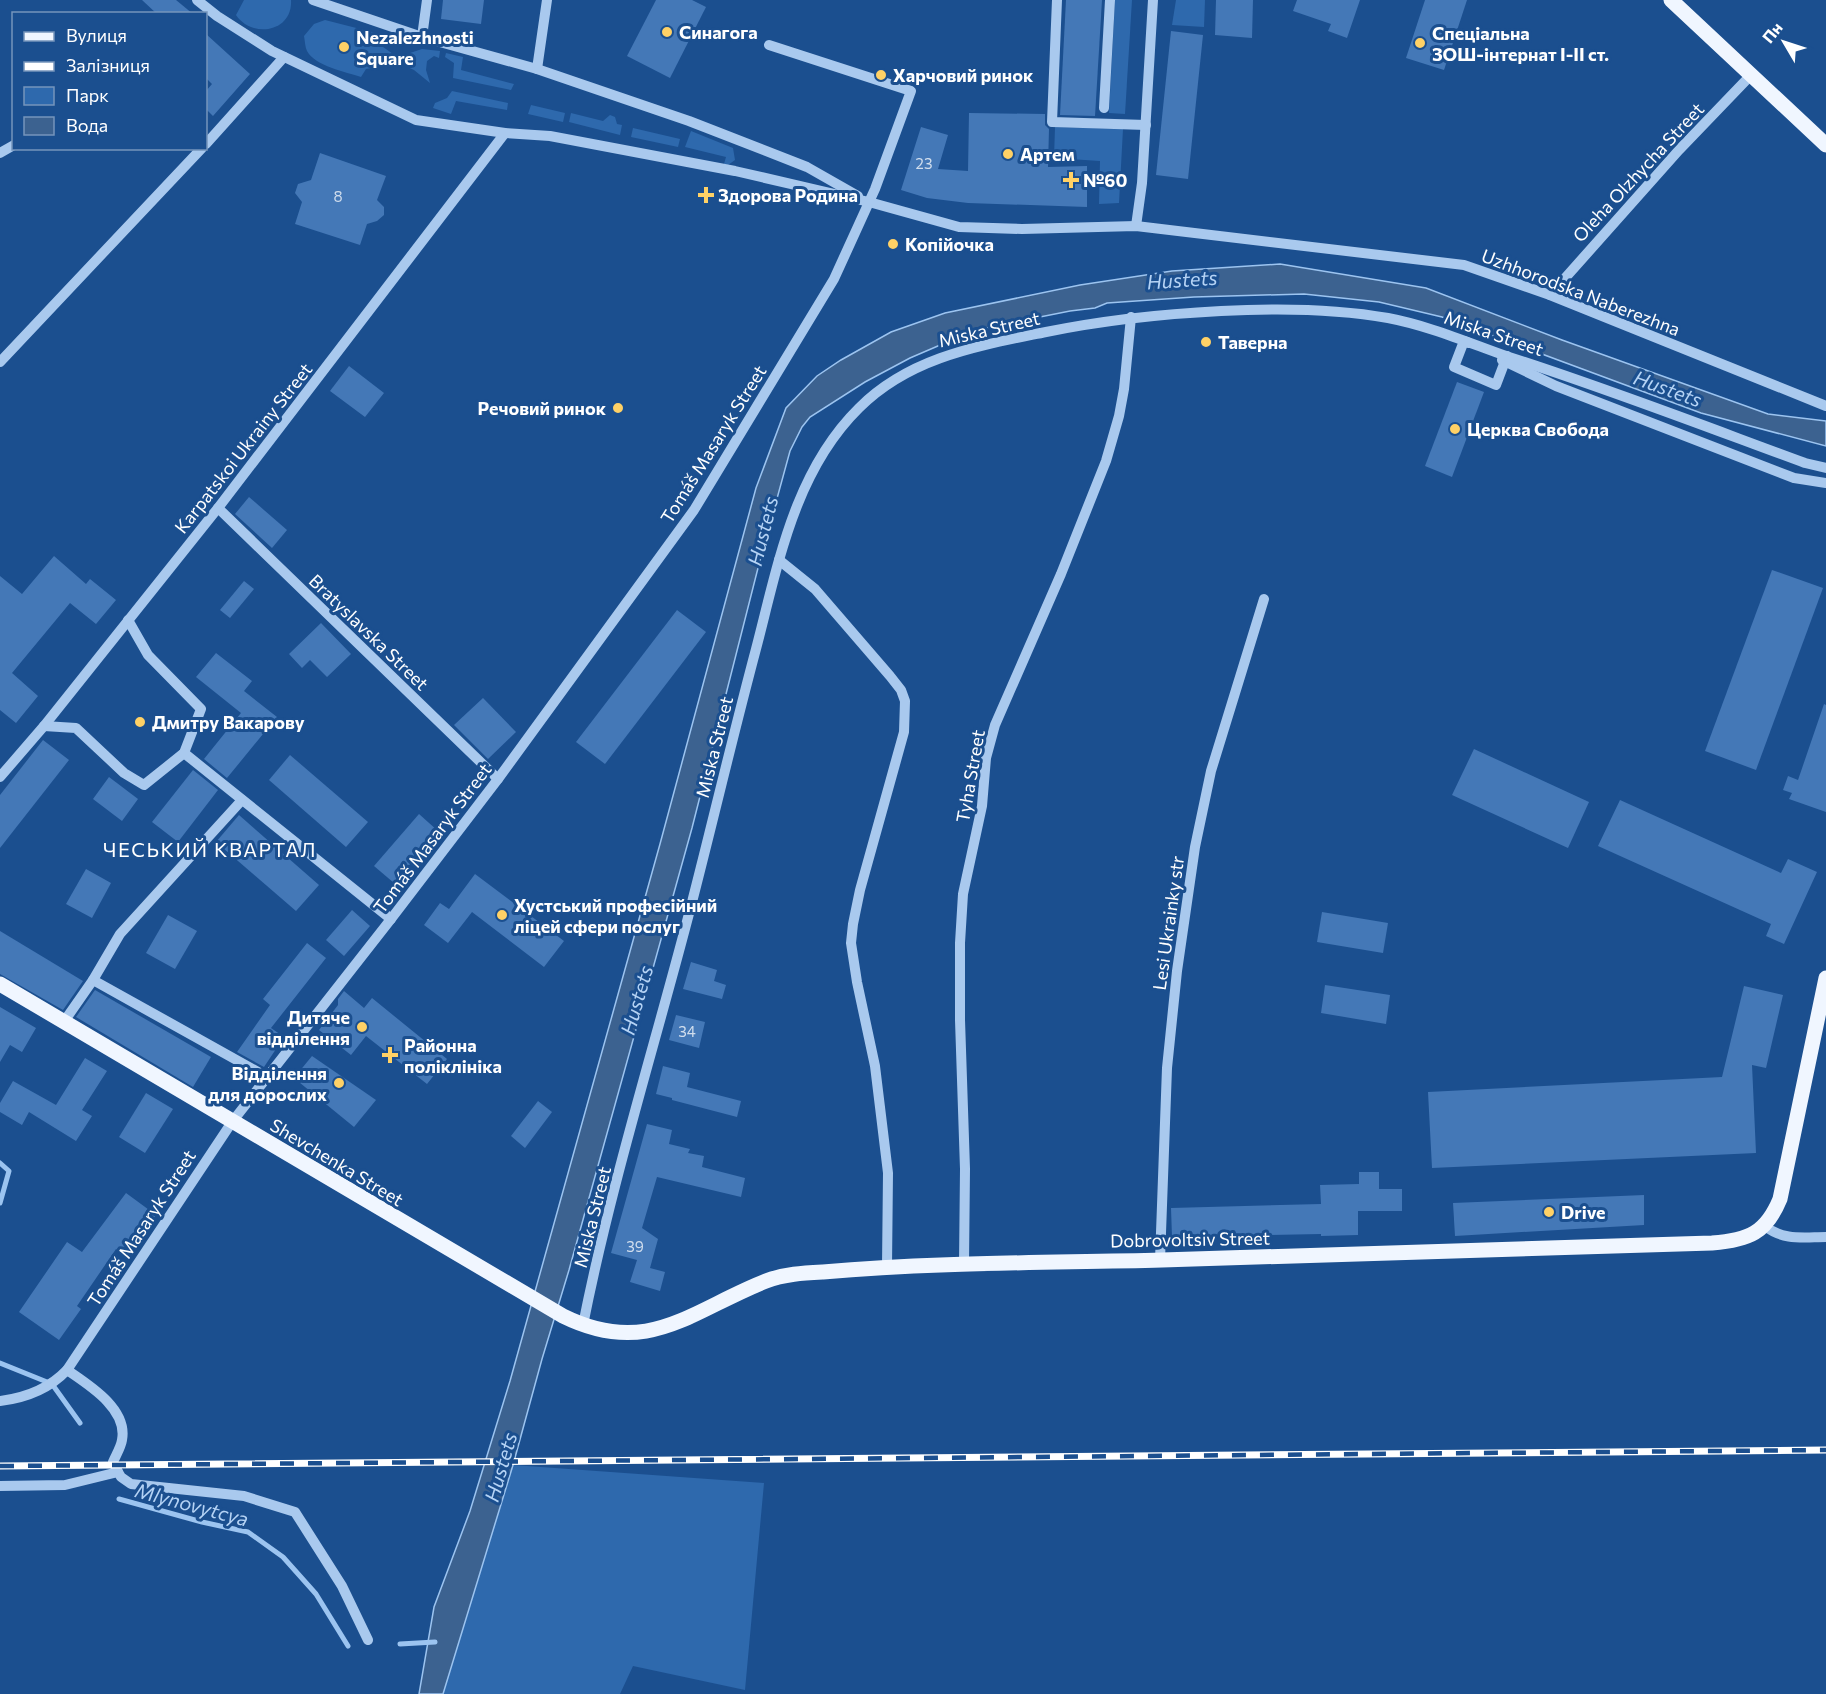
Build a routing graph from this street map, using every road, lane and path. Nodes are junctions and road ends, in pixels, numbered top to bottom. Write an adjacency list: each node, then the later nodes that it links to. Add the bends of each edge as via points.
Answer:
1 (313, 0): 9 (street)
2 (427, 0): 9 (street)
3 (547, 0): 12 (street)
4 (1057, 0): 15 (street, via 1052,122)
5 (1110, 0): 14 (street)
6 (1153, 0): 15 (street)
7 (1671, 0): 13 (main road)
8 (211, 19): 11 (street)
9 (422, 37): 12 (street)
10 (769, 45): 20 (street, Tomáš Masaryk Street, via 911,91)
11 (284, 57): 16 (street, via 416,120); 17 (street)
12 (537, 69): 20 (street, via 796,163)
13 (1752, 74): 18 (main road); 22 (street, Oleha Olzhycha Street)
14 (1104, 108)
15 (1146, 125): 21 (street)
16 (505, 133): 20 (street, via 550,136 723,168); 30 (street, Karpatskoi Ukrainy Street)
17 (207, 143)
18 (1826, 145)
19 (199, 150): 26 (street)
20 (869, 202): 21 (street, via 959,227); 37 (street, Tomáš Masaryk Street, via 834,279 694,510)
21 (1136, 226): 22 (street, Uzhhorodska Naberezhna, via 1464,265)
22 (1550, 295): 27 (street, Uzhhorodska Naberezhna)
23 (1131, 317): 24 (street, Miska Street, via 1248,309 1315,310 1392,319); 31 (street, Miska Street, via 965,348 935,358 894,380 857,410 814,467); 49 (street, Tyha Street, via 1122,398 1106,462 995,725 986,758 982,806 963,894 960,943)
24 (1464, 341): 25 (street, Miska Street); 25 (street, via 1454,367 1496,385)
25 (1506, 359): 28 (street, Miska Street, via 1551,369); 29 (street, via 1556,386)
26 (0, 362)
27 (1826, 406)
28 (1826, 468)
29 (1826, 485)
30 (218, 508): 33 (street, Karpatskoi Ukrainy Street); 37 (street, Bratyslavska Street)
31 (779, 560): 50 (street, via 815,589 890,676 905,701 904,732 860,890 851,943 875,1066 888,1173); 52 (street, Miska Street)
32 (1264, 599): 48 (street, Lesi Ukrainky str, via 1211,771 1195,847 1167,1068)
33 (128, 620): 34 (street, Karpatskoi Ukrainy Street); 35 (street, via 148,655 201,709)
34 (44, 726): 35 (street, via 76,728 124,773 144,784); 36 (street, Karpatskoi Ukrainy Street)
35 (184, 753): 38 (street)
36 (0, 777)
37 (498, 779): 39 (street, Tomáš Masaryk Street)
38 (242, 800): 39 (street); 41 (street, via 120,934)
39 (391, 919): 44 (street, Tomáš Masaryk Street)
40 (1826, 978): 46 (main road, via 1780,1199)
41 (93, 980): 43 (street); 44 (street)
42 (0, 984): 43 (main road, Shevchenka Street)
43 (63, 1023): 45 (main road, Shevchenka Street)
44 (267, 1077): 45 (street, Tomáš Masaryk Street)
45 (231, 1122): 51 (main road, Shevchenka Street); 53 (street, Tomáš Masaryk Street)
46 (1765, 1226): 47 (street, via 1784,1237); 48 (main road, Dobrovoltsiv Street, via 1737,1240 1712,1243)
47 (1826, 1237)
48 (1160, 1260): 49 (main road, Dobrovoltsiv Street)
49 (964, 1263): 50 (main road, Dobrovoltsiv Street)
50 (887, 1266): 52 (main road, Dobrovoltsiv Street, via 780,1276 647,1333 623,1334)
51 (563, 1316): 52 (main road, Dobrovoltsiv Street)
52 (583, 1325)
53 (67, 1370): 54 (street, Tomáš Masaryk Street, via 56,1382 39,1390); 55 (street, via 106,1400 119,1417 123,1440 113,1462)
54 (0, 1401)
55 (118, 1472): 56 (street, via 65,1485); 57 (street, via 131,1484 244,1496 295,1512 342,1586)
56 (0, 1486)
57 (368, 1640)

